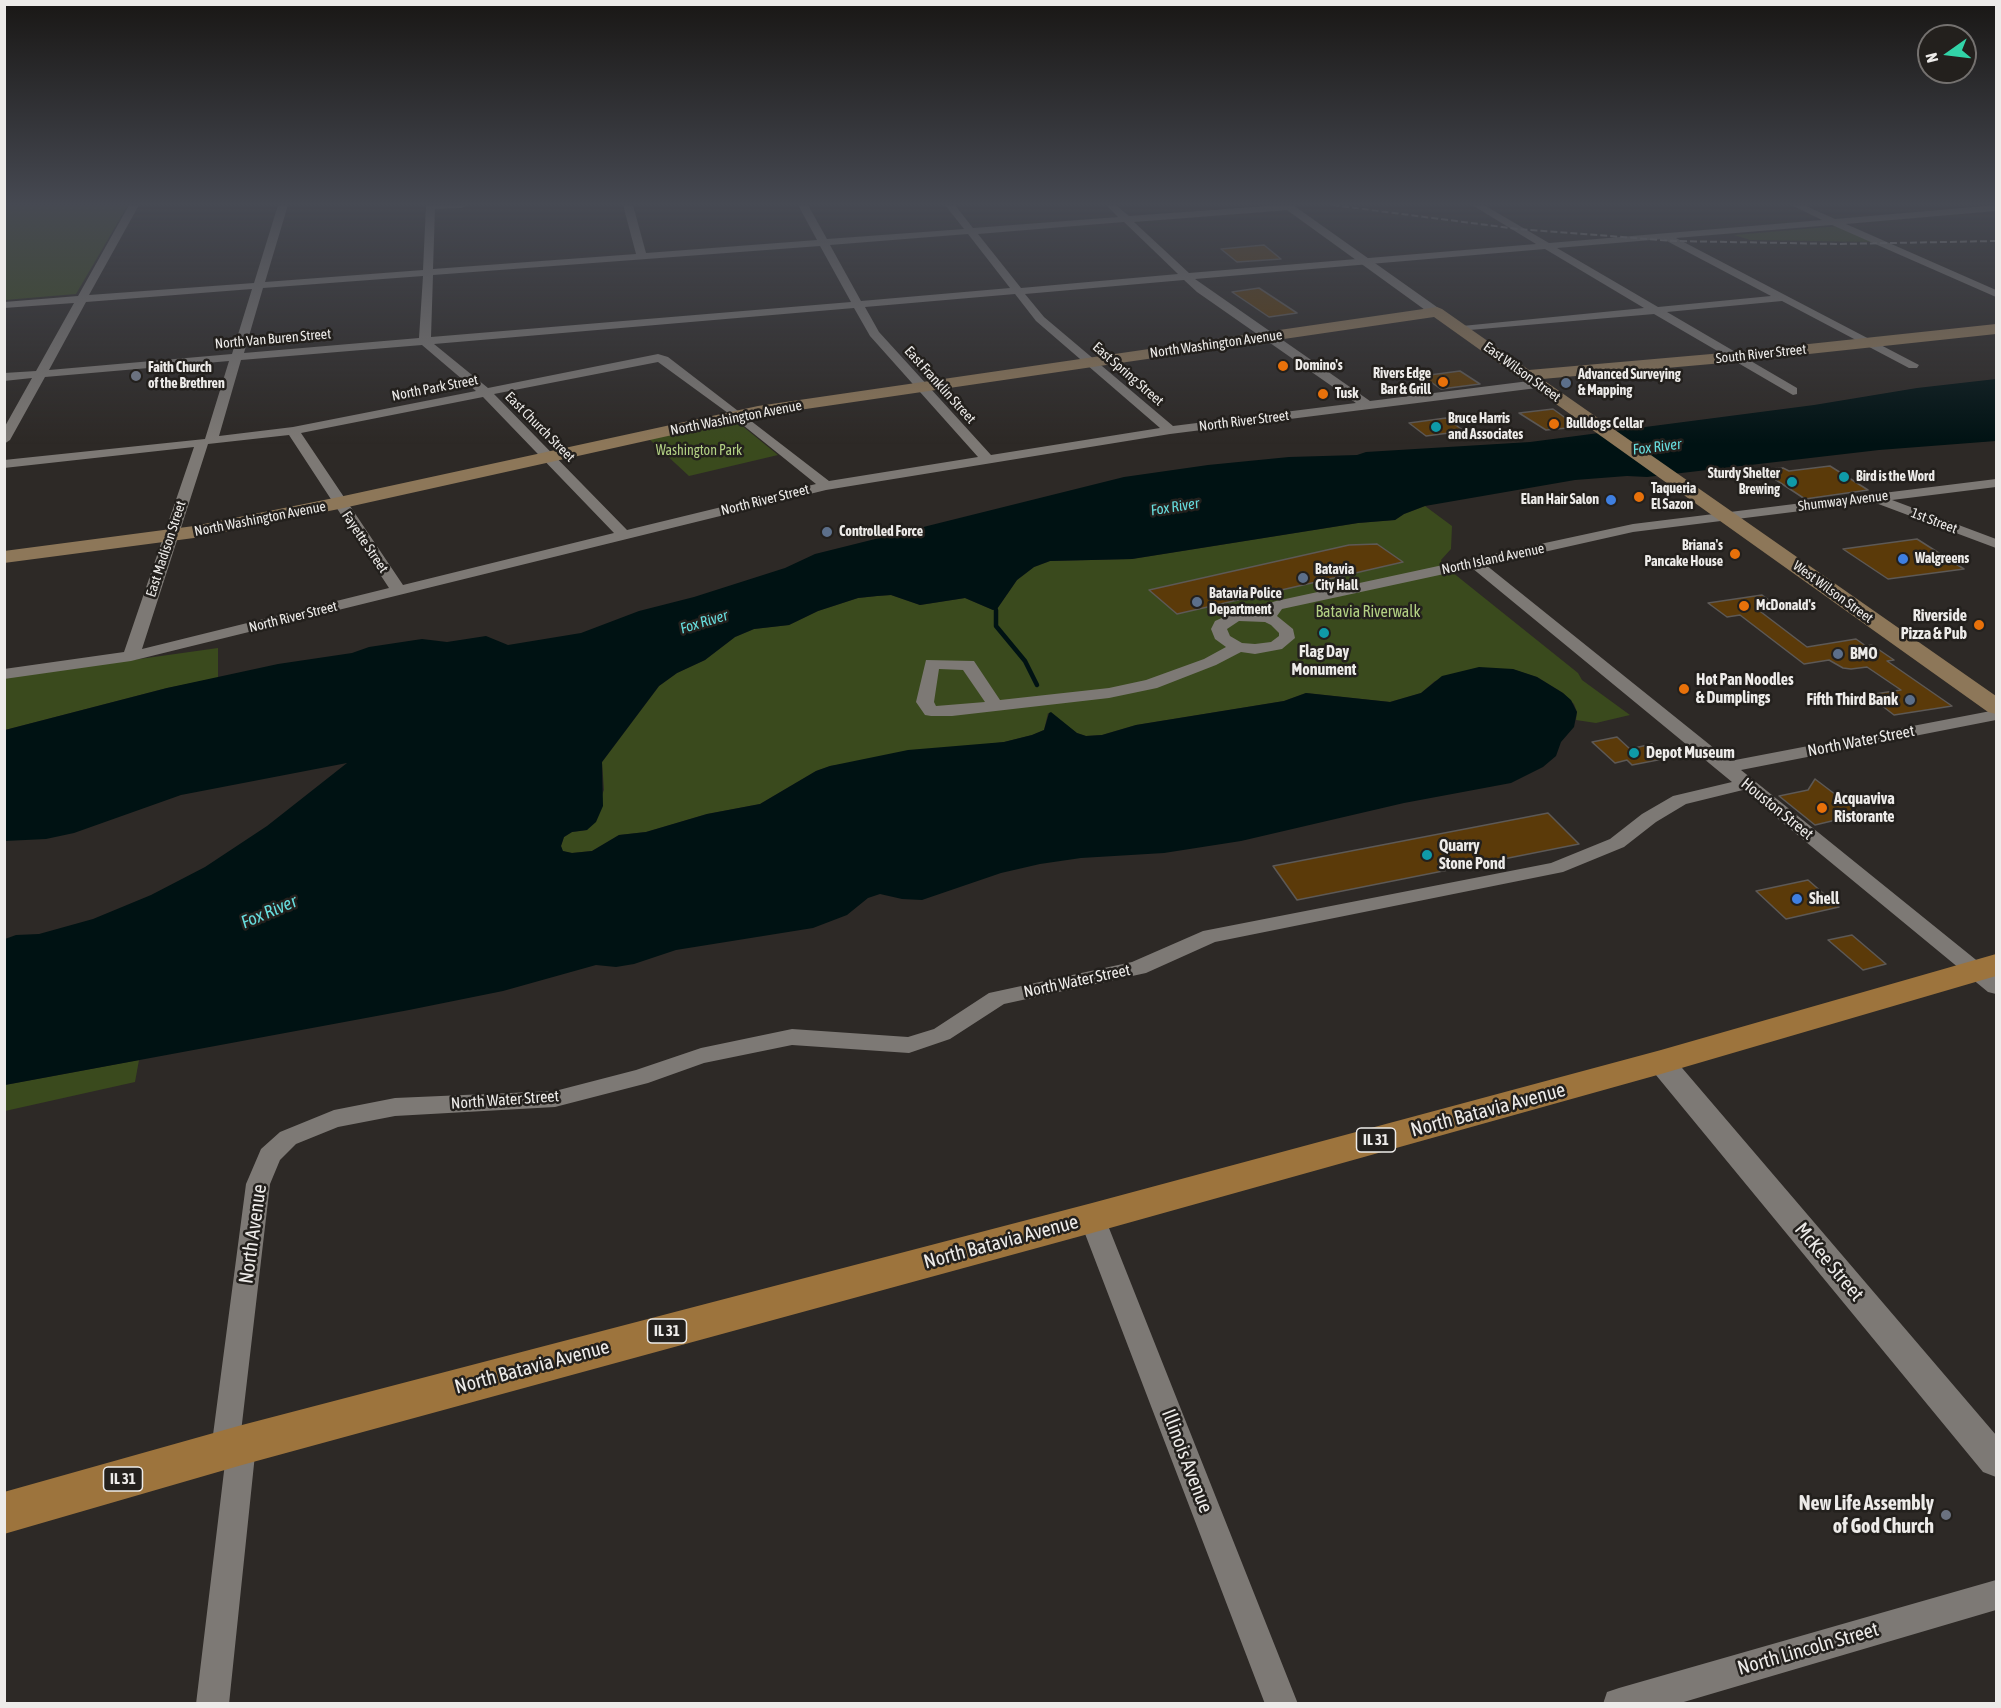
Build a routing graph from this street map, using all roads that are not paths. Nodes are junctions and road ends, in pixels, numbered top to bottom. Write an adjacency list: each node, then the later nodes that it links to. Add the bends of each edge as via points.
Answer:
1 (90, 285): 16 (street)
2 (276, 285): 12 (street)
3 (428, 285): 24 (street)
4 (846, 285): 18 (street, East Franklin Street)
5 (1014, 285): 13 (street, East Spring Street)
6 (1095, 285): 13 (street, North Van Buren Street)
7 (1195, 285): 23 (street)
8 (1400, 285): 20 (street, East Wilson Street)
9 (1612, 285): 19 (street)
10 (1758, 285): 15 (street)
11 (1975, 285): 14 (street)
12 (259, 286): 16 (street); 26 (street, East Madison Street)
13 (1019, 291): 18 (street, North Van Buren Street); 28 (street, East Spring Street, via 1041,319)
14 (1996, 294)
15 (1783, 298): 19 (street); 25 (street)
16 (81, 300): 17 (street); 30 (street)
17 (4, 305)
18 (857, 305): 24 (street, North Van Buren Street); 33 (street, East Franklin Street, via 874,334)
19 (1655, 310): 22 (street); 27 (street)
20 (1437, 312): 22 (main road, East Wilson Street); 23 (main road, North Washington Avenue)
21 (1996, 328): 25 (main road, South River Street)
22 (1462, 329): 32 (main road, East Wilson Street)
23 (1267, 337): 28 (main road, North Washington Avenue); 36 (street)
24 (425, 342): 26 (street, North Van Buren Street); 35 (street, East Church Street)
25 (1870, 343): 27 (main road, South River Street); 29 (street)
26 (236, 357): 30 (street, North Van Buren Street); 41 (street, East Madison Street)
27 (1734, 357): 32 (main road, South River Street); 34 (street)
28 (1091, 362): 33 (main road, North Washington Avenue); 38 (street, East Spring Street)
29 (1913, 365)
30 (42, 374): 31 (street, North Van Buren Street); 40 (street)
31 (4, 377)
32 (1531, 379): 36 (street, North River Street); 45 (main road, East Wilson Street)
33 (920, 386): 37 (main road, North Washington Avenue); 43 (street, East Franklin Street)
34 (1793, 391)
35 (486, 393): 37 (street, North Park Street, via 664,359); 39 (street, North Park Street); 42 (street, East Church Street)
36 (1367, 405): 38 (street, North River Street)
37 (738, 415): 42 (main road, North Washington Avenue); 47 (street)
38 (1170, 430): 43 (street, North River Street)
39 (293, 432): 41 (street, North Park Street); 49 (street, Fayette Street)
40 (4, 441)
41 (206, 441): 44 (street, North Park Street); 52 (street, East Madison Street)
42 (549, 457): 49 (main road, North Washington Avenue); 51 (street, East Church Street)
43 (987, 459): 47 (street, North River Street)
44 (4, 464)
45 (1670, 477): 50 (main road, West Wilson Street)
46 (1996, 483): 48 (street, Shumway Avenue)
47 (826, 486): 51 (street, North River Street)
48 (1872, 497): 50 (street, Shumway Avenue); 53 (street, 1st Street)
49 (339, 503): 52 (main road, North Washington Avenue); 56 (street, Fayette Street)
50 (1725, 516): 55 (street, North Island Avenue, via 1633,528); 62 (main road, West Wilson Street)
51 (624, 535): 56 (street, North River Street)
52 (171, 536): 54 (main road, North Washington Avenue); 59 (street, East Madison Street)
53 (1996, 544)
54 (4, 557)
55 (1474, 562): 57 (street, North Island Avenue, via 1276,606); 64 (street, Houston Street)
56 (399, 591): 59 (street, North River Street)
57 (1268, 618): 58 (street, via 1234,617 1221,624 1223,639); 58 (street, via 1287,632 1283,643 1266,649)
58 (1238, 647): 61 (street, via 1151,684 1109,693)
59 (131, 656): 60 (street, North River Street)
60 (4, 674)
61 (995, 705)
62 (1996, 706)
63 (1996, 715): 64 (street, North Water Street)
64 (1726, 768): 65 (street, Houston Street)
65 (1746, 784): 66 (street, Houston Street); 68 (street, North Water Street, via 1680,801 1649,818 1617,843 1556,868 1210,936 1138,968 997,998 942,1034 909,1045 792,1037 701,1056 555,1099)
66 (1990, 974): 67 (main road, North Batavia Avenue / IL 31)
67 (1661, 1062): 69 (main road, North Batavia Avenue / IL 31); 71 (street, McKee Street)
68 (395, 1107): 70 (street, North Avenue, via 334,1119 288,1138 270,1155 258,1184)
69 (1092, 1218): 70 (main road, North Batavia Avenue / IL 31); 75 (street, Illinois Avenue)
70 (233, 1448): 72 (main road, North Batavia Avenue / IL 31); 74 (street, North Avenue)
71 (1996, 1461)
72 (4, 1513)
73 (1996, 1595): 76 (street, North Lincoln Street)
74 (212, 1704)
75 (1282, 1704)
76 (1619, 1704)

